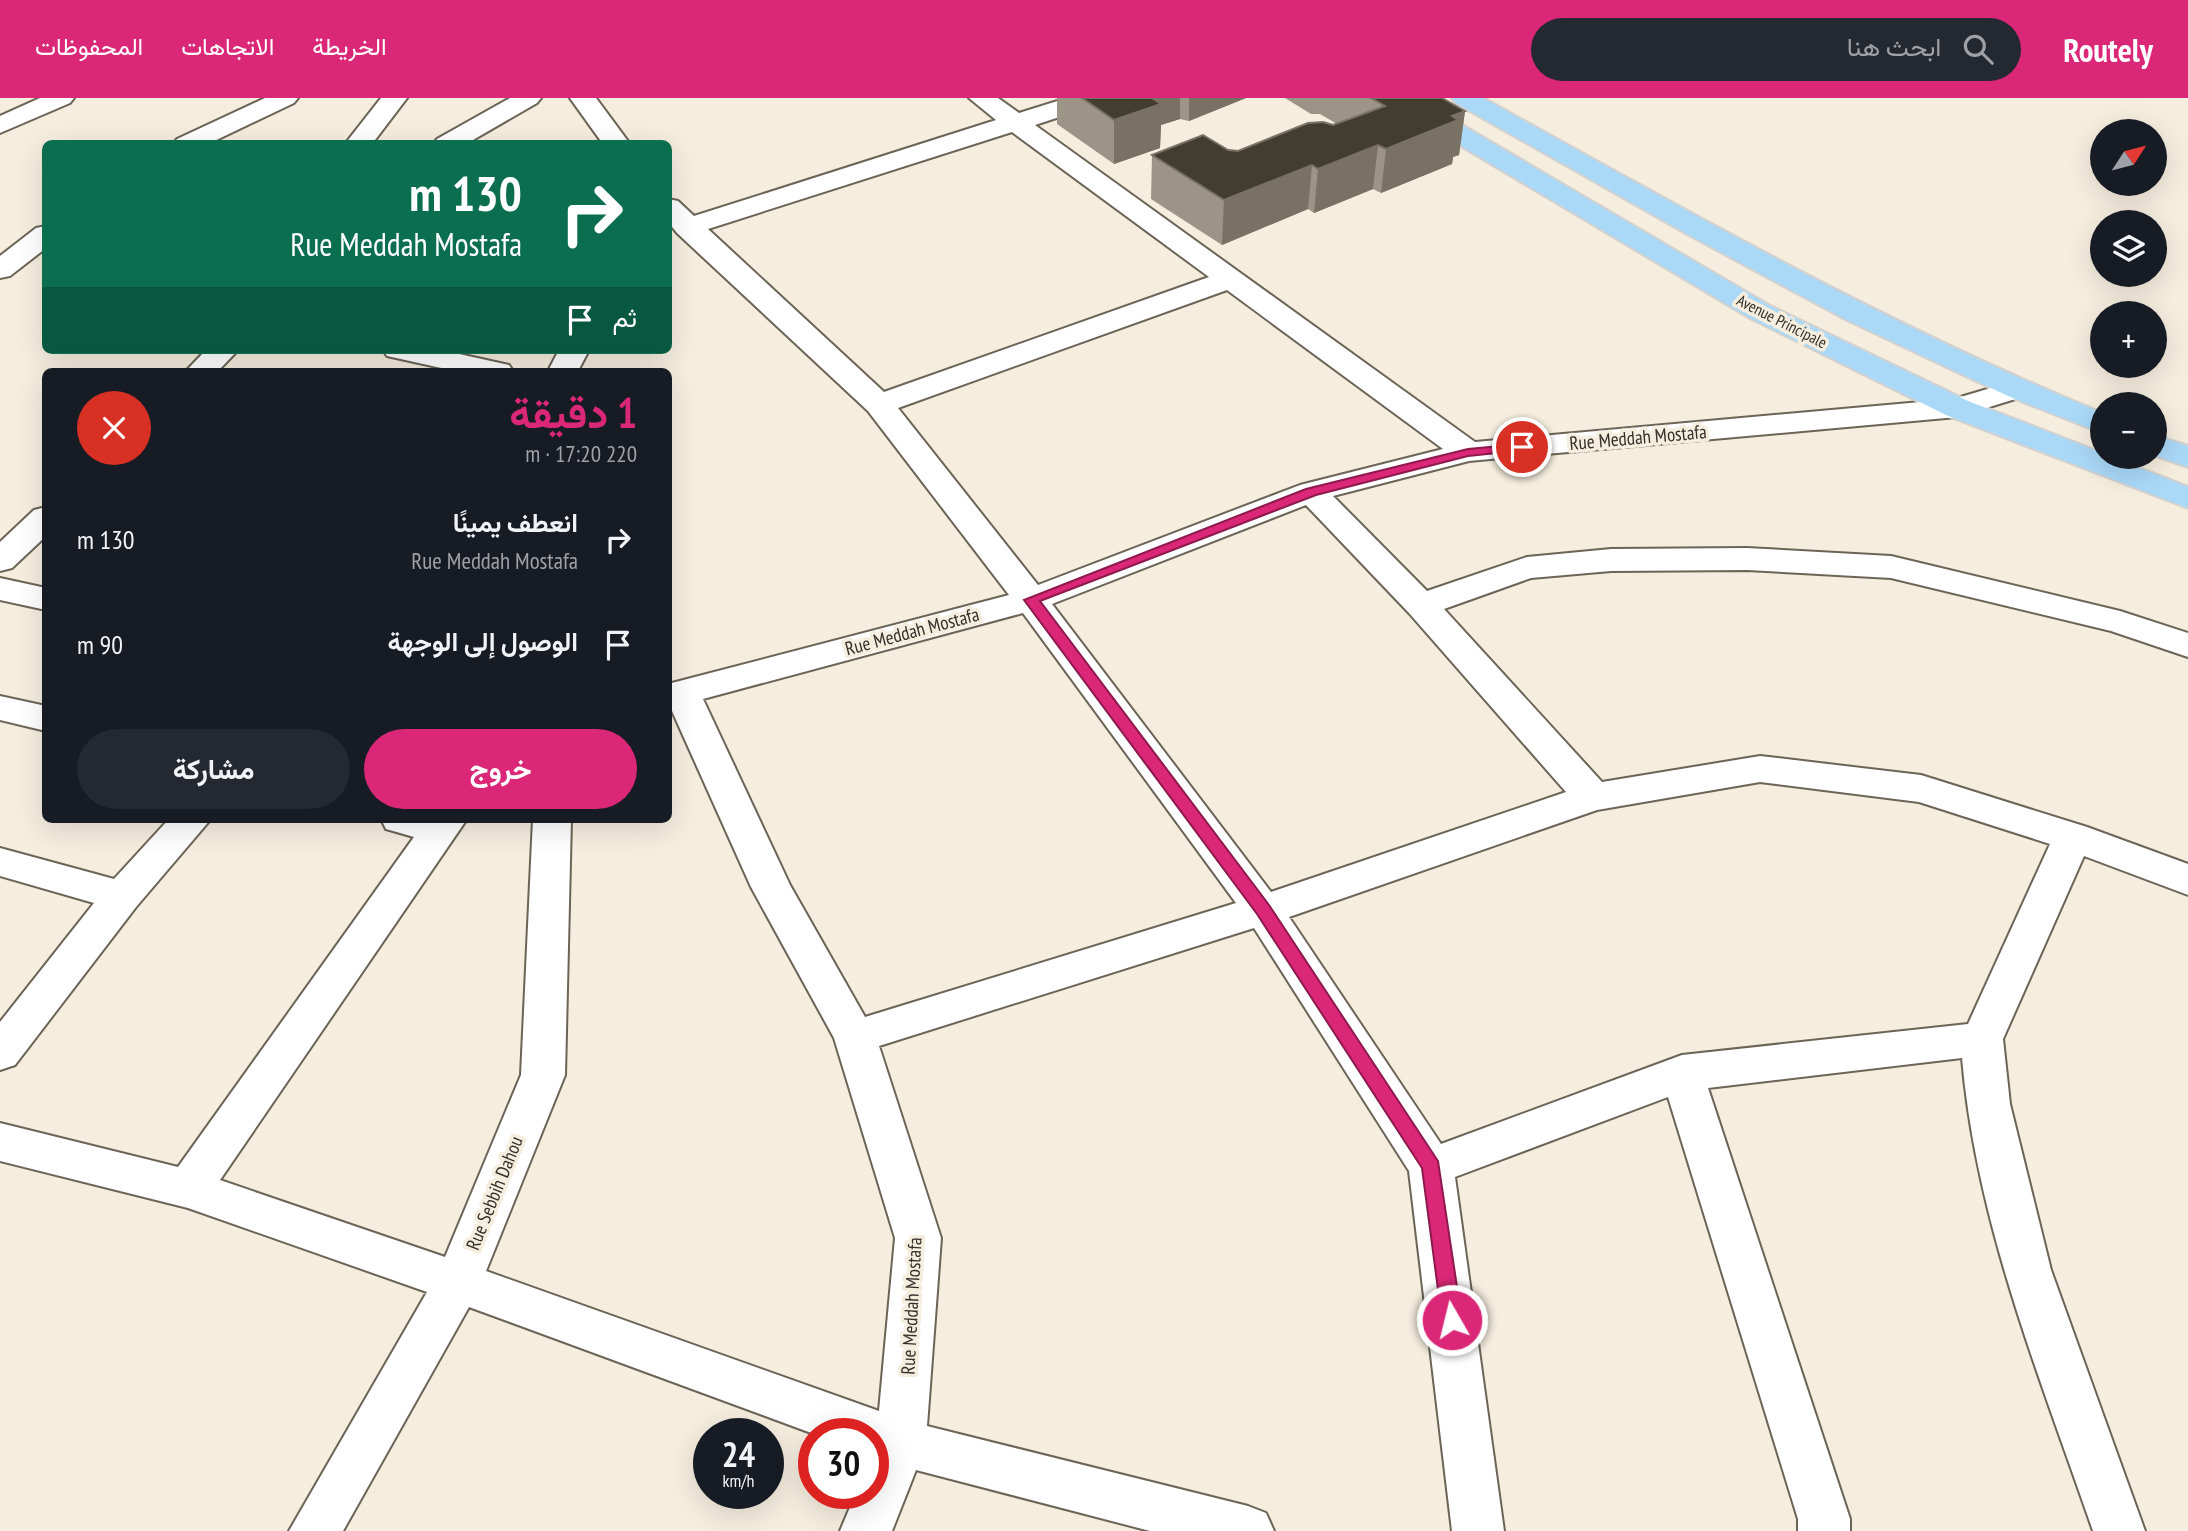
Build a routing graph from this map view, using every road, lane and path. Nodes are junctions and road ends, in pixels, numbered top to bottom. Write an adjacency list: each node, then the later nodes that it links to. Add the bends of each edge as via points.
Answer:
1 (61, 98): 11 (street)
2 (285, 98): 12 (street)
3 (394, 98): 13 (street)
4 (528, 98): 14 (street)
5 (583, 98): 15 (street)
6 (982, 98): 10 (street)
7 (1093, 98): 10 (street)
8 (1398, 98): 26 (main road, Avenue Principale, via 1760,312)
9 (1465, 98): 24 (main road, via 1780,276)
10 (1019, 123): 16 (street); 19 (street)
11 (0, 125)
12 (195, 140)
13 (361, 140)
14 (453, 140)
15 (614, 140)
16 (678, 217): 25 (street)
17 (42, 237): 18 (street)
18 (0, 270)
19 (1229, 279): 25 (street); 29 (street)
20 (219, 354): 22 (street)
21 (417, 354): 23 (street)
22 (204, 368)
23 (484, 368)
24 (2014, 390): 26 (street, Rue Meddah Mostafa); 27 (main road)
25 (879, 404): 37 (street)
26 (1957, 408): 29 (street, Rue Meddah Mostafa); 32 (main road, Avenue Principale)
27 (2090, 419)
28 (2167, 449): 30 (main road)
29 (1468, 453): 31 (street, Rue Meddah Mostafa)
30 (2188, 457)
31 (1311, 492): 37 (street, Rue Meddah Mostafa); 38 (street)
32 (2188, 498)
33 (42, 521): 34 (street)
34 (0, 560)
35 (0, 589): 36 (street)
36 (42, 598)
37 (1031, 600): 50 (street); 51 (street, Rue Meddah Mostafa, via 682,691 771,887)
38 (1421, 605): 39 (street, via 1527,568 1611,560 1747,559 1891,567 2120,622); 42 (street)
39 (2188, 645)
40 (0, 708): 41 (street)
41 (42, 718)
42 (1594, 797): 46 (street, via 1760,769 1921,789); 50 (street)
43 (188, 823): 49 (street)
44 (428, 823): 57 (street)
45 (552, 823): 58 (street, Rue Sebbih Dahou, via 542,1075)
46 (2073, 837): 48 (street); 52 (street)
47 (0, 862): 49 (street)
48 (2188, 880)
49 (122, 896): 53 (street)
50 (1263, 910): 51 (street); 56 (street)
51 (855, 1037): 59 (street, Rue Meddah Mostafa, via 918,1238)
52 (1982, 1039): 54 (street); 65 (street, via 1988,1104 2027,1269)
53 (0, 1053)
54 (1682, 1073): 56 (street); 64 (street)
55 (0, 1142): 57 (street)
56 (1431, 1167): 63 (street)
57 (188, 1189): 58 (street)
58 (458, 1282): 59 (street); 60 (street, Rue Sebbih Dahou)
59 (901, 1443): 61 (street, Rue Meddah Mostafa); 62 (street)
60 (315, 1531)
61 (866, 1531)
62 (1248, 1531)
63 (1478, 1531)
64 (1824, 1531)
65 (2119, 1531)

